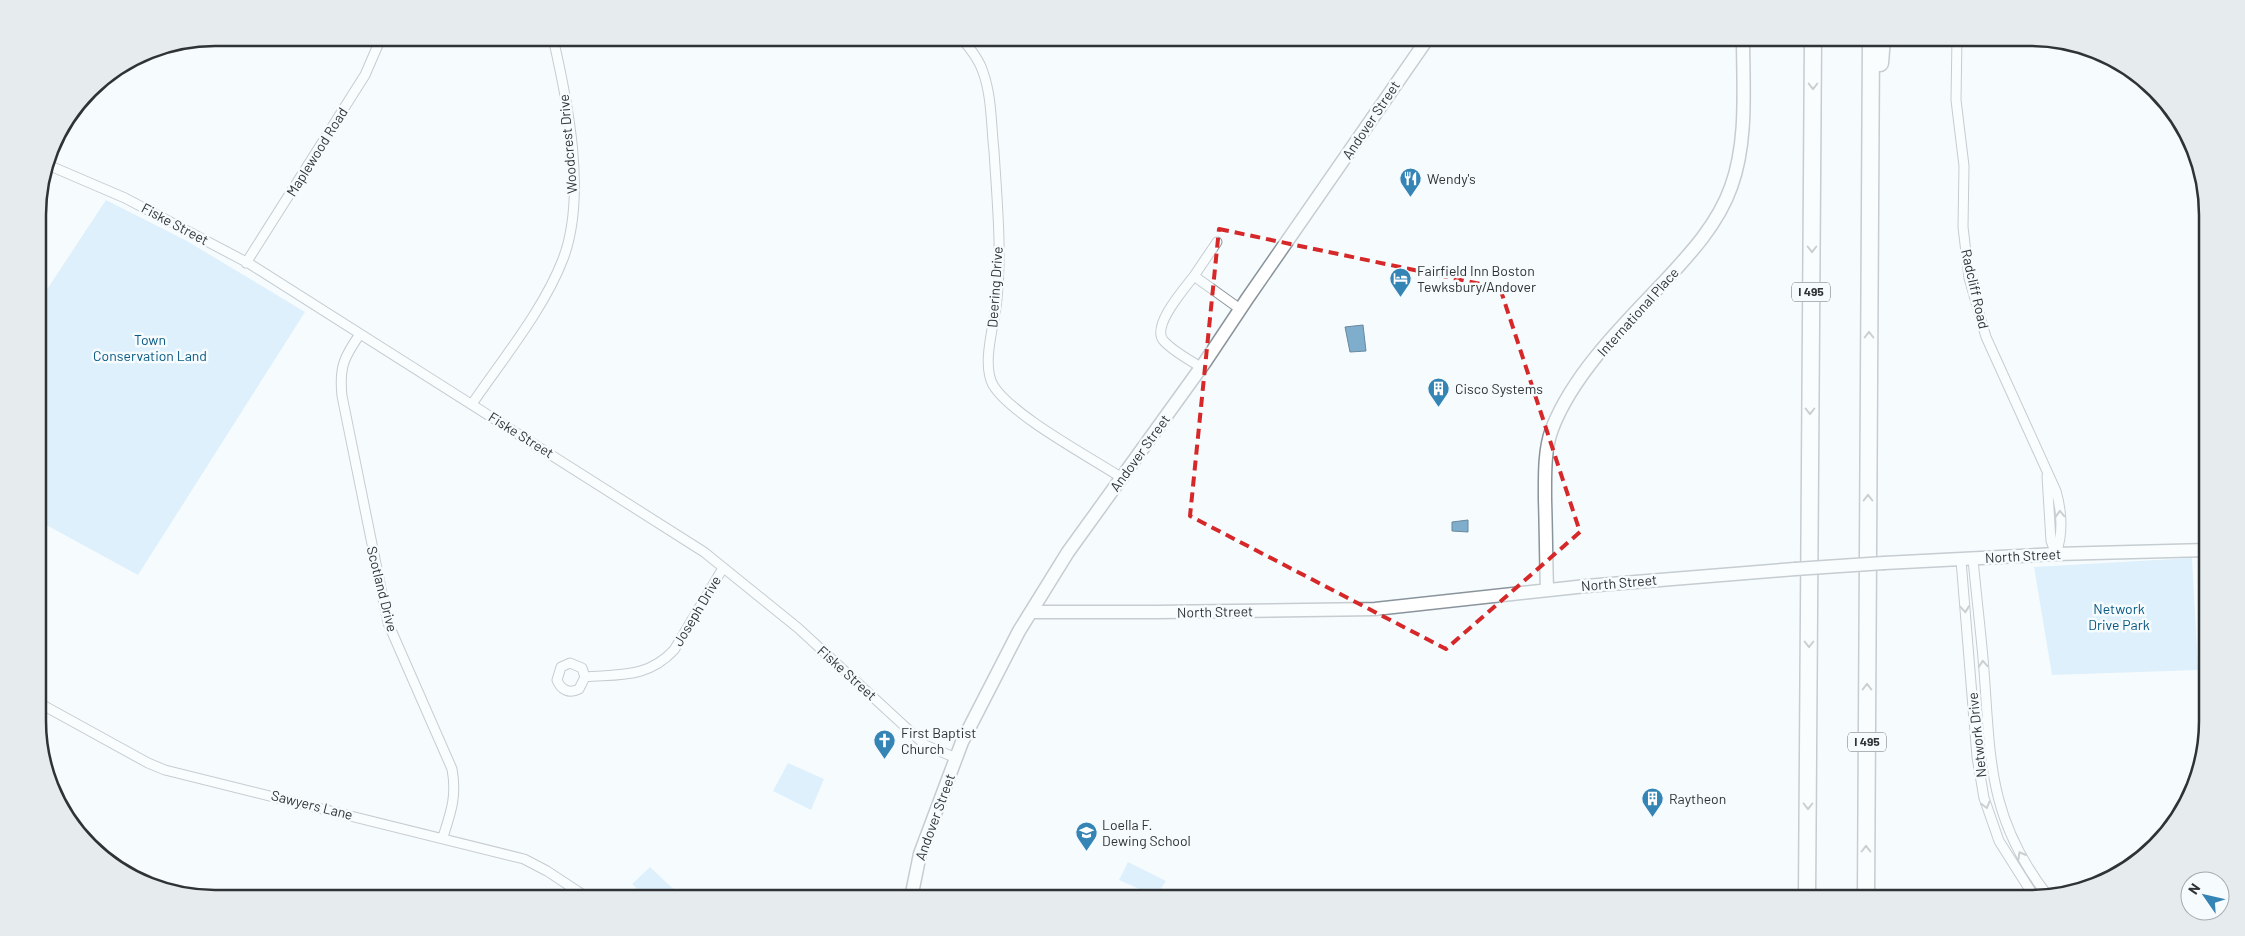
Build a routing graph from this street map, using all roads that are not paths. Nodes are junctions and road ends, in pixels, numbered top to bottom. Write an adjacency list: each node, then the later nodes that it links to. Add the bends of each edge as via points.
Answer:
1 (378, 46): 13 (street, Maplewood Road, via 365,75)
2 (555, 46): 18 (street, Woodcrest Drive, via 574,176 571,230 551,285)
3 (967, 46): 19 (street, Deering Drive, via 982,70 990,107 1000,266 989,354 993,384 1008,403)
4 (1422, 46): 15 (main road, Andover Street)
5 (1743, 46): 24 (main road, International Place, via 1742,129 1738,164 1721,210 1684,260 1587,370 1571,391 1552,429 1545,478)
6 (1813, 46): 30 (highway, I 495, one-way to 30)
7 (1871, 46): 11 (highway, I 495)
8 (1881, 46): 11 (highway)
9 (1957, 46): 21 (street, Radcliff Road, via 1956,100 1964,166 1963,227 1969,278 1986,337 2048,476 2051,541)
10 (53, 167): 13 (street, Fiske Street, via 125,198)
11 (1870, 203): 31 (highway, I 495, one-way to 11)
12 (1217, 242): 14 (street)
13 (246, 263): 16 (street, Fiske Street)
14 (1194, 276): 15 (street); 17 (street, via 1161,323 1160,332 1164,342)
15 (1240, 309): 17 (main road, Andover Street)
16 (360, 334): 18 (street, Fiske Street); 29 (street, Scotland Drive, via 342,363 342,396 388,623 452,769 456,787)
17 (1202, 368): 19 (main road, Andover Street)
18 (472, 404): 23 (street, Fiske Street, via 704,552)
19 (1122, 478): 25 (main road, Andover Street, via 1068,552)
20 (2199, 550): 21 (main road, North Street)
21 (2056, 554): 22 (main road, North Street)
22 (1967, 559): 24 (main road, North Street, bridge, via 1795,569); 32 (street, Network Drive, one-way to 32, via 1977,756 1984,798 1999,842); 33 (street, Network Drive, one-way to 22, via 2016,848 1996,795 1989,755 1983,657)
23 (723, 568): 26 (street, Joseph Drive, via 666,659 647,671); 28 (street, Fiske Street, via 798,628 925,745)
24 (1547, 590): 25 (main road, North Street, via 1375,609)
25 (1031, 612): 28 (main road, Andover Street)
26 (585, 677)
27 (46, 707): 29 (street, Sawyers Lane, via 165,770)
28 (956, 758): 35 (main road, Andover Street, via 920,854)
29 (444, 837): 34 (street, Sawyers Lane, via 524,859)
30 (1807, 889)
31 (1866, 889)
32 (2029, 889)
33 (2043, 889)
34 (575, 890)
35 (913, 890)

